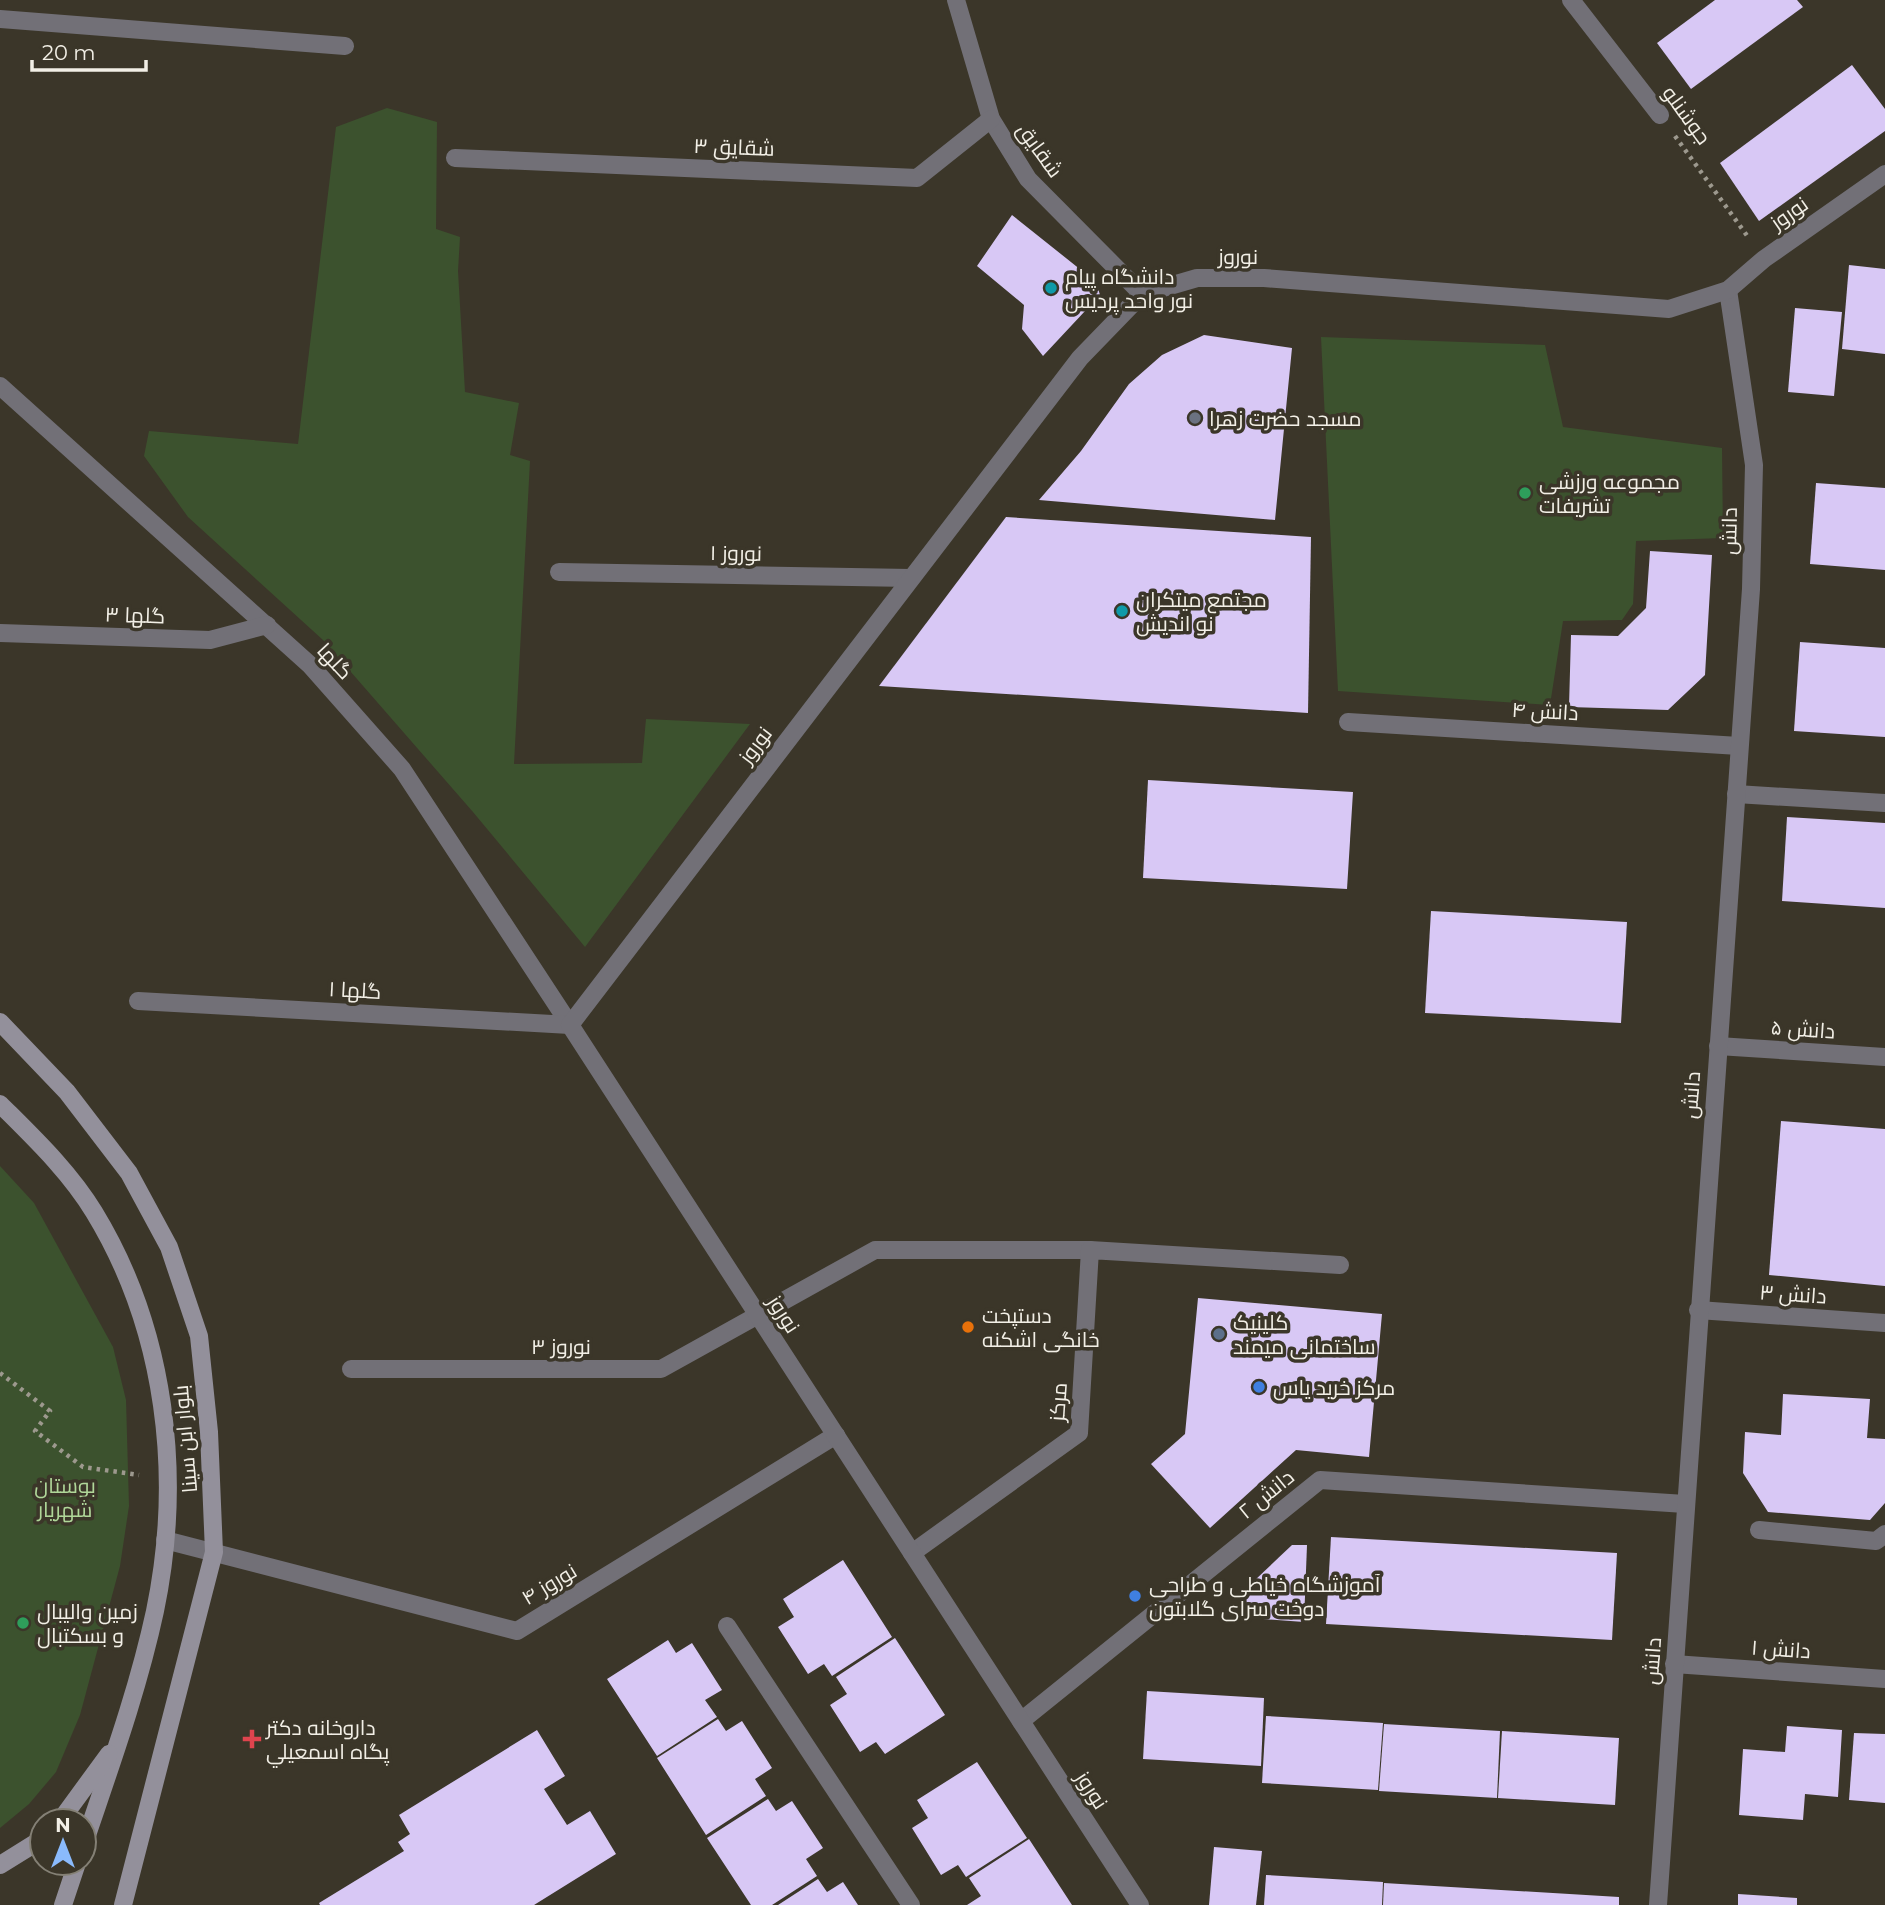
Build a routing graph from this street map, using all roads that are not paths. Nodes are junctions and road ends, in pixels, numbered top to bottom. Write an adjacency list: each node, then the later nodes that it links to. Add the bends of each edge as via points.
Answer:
1 (957, 0): 6 (street, شقایق)
2 (1571, 0): 5 (street, جوشنلو)
3 (0, 19): 4 (street)
4 (345, 46)
5 (1660, 116)
6 (991, 119): 7 (street, شقایق ۳, via 917,178); 10 (street, شقایق, via 1028,179)
7 (456, 158)
8 (1885, 174): 9 (street, نوروز, via 1764,259)
9 (1728, 290): 10 (street, نوروز, via 1670,309 1264,278 1197,278); 17 (street, دانش, via 1754,465 1751,589)
10 (1142, 294): 13 (street, نوروز, via 1080,358)
11 (0, 386): 14 (street, گلها)
12 (559, 572): 13 (street, نوروز ۱)
13 (911, 578): 22 (street, نوروز)
14 (267, 625): 15 (street, گلها ۳, via 210,640); 22 (street, گلها, via 310,665 402,769)
15 (0, 633)
16 (1348, 722): 17 (street, دانش ۴)
17 (1739, 746): 18 (street, دانش)
18 (1736, 794): 19 (street); 23 (street, دانش)
19 (1885, 803)
20 (138, 1001): 22 (street, گلها ۱)
21 (0, 1022): 37 (main road, بلوار ابن سینا, via 67,1091 129,1173 169,1247 199,1336)
22 (570, 1025): 29 (street, نوروز)
23 (1718, 1046): 24 (street, دانش ۵); 28 (street, دانش)
24 (1885, 1057)
25 (0, 1104): 36 (main road, بلوار ابن سینا, via 53,1157 93,1211 124,1268 146,1328 161,1394 168,1478)
26 (1090, 1250): 27 (street); 29 (street, نوروز ۳, via 875,1250); 38 (street, مرکز, via 1079,1433)
27 (1340, 1265)
28 (1698, 1310): 30 (street, دانش ۳); 33 (street, دانش)
29 (758, 1315): 31 (street, نوروز ۳, via 661,1369); 32 (street, نوروز)
30 (1885, 1323)
31 (351, 1369)
32 (836, 1435): 37 (street, نوروز ۴, via 516,1631); 38 (street, نوروز)
33 (1685, 1504): 40 (street, دانش); 42 (street, دانش ۲, via 1321,1480)
34 (1759, 1530): 35 (street, via 1876,1541)
35 (1885, 1534)
36 (165, 1540): 37 (street, نوروز ۴); 43 (main road, بلوار ابن سینا, via 155,1609)
37 (214, 1552): 50 (main road, بلوار ابن سینا)
38 (912, 1553): 42 (street, نوروز)
39 (727, 1626): 51 (street)
40 (1674, 1664): 41 (street, دانش ۱); 53 (street, دانش)
41 (1885, 1679)
42 (1021, 1721): 52 (street, نوروز)
43 (120, 1737): 44 (main road); 45 (main road, بلوار ابن سینا)
44 (70, 1807)
45 (96, 1807)
46 (28, 1849): 47 (main road)
47 (0, 1866)
48 (72, 1877): 49 (main road)
49 (63, 1905)
50 (123, 1905)
51 (911, 1905)
52 (1140, 1905)
53 (1658, 1905)

